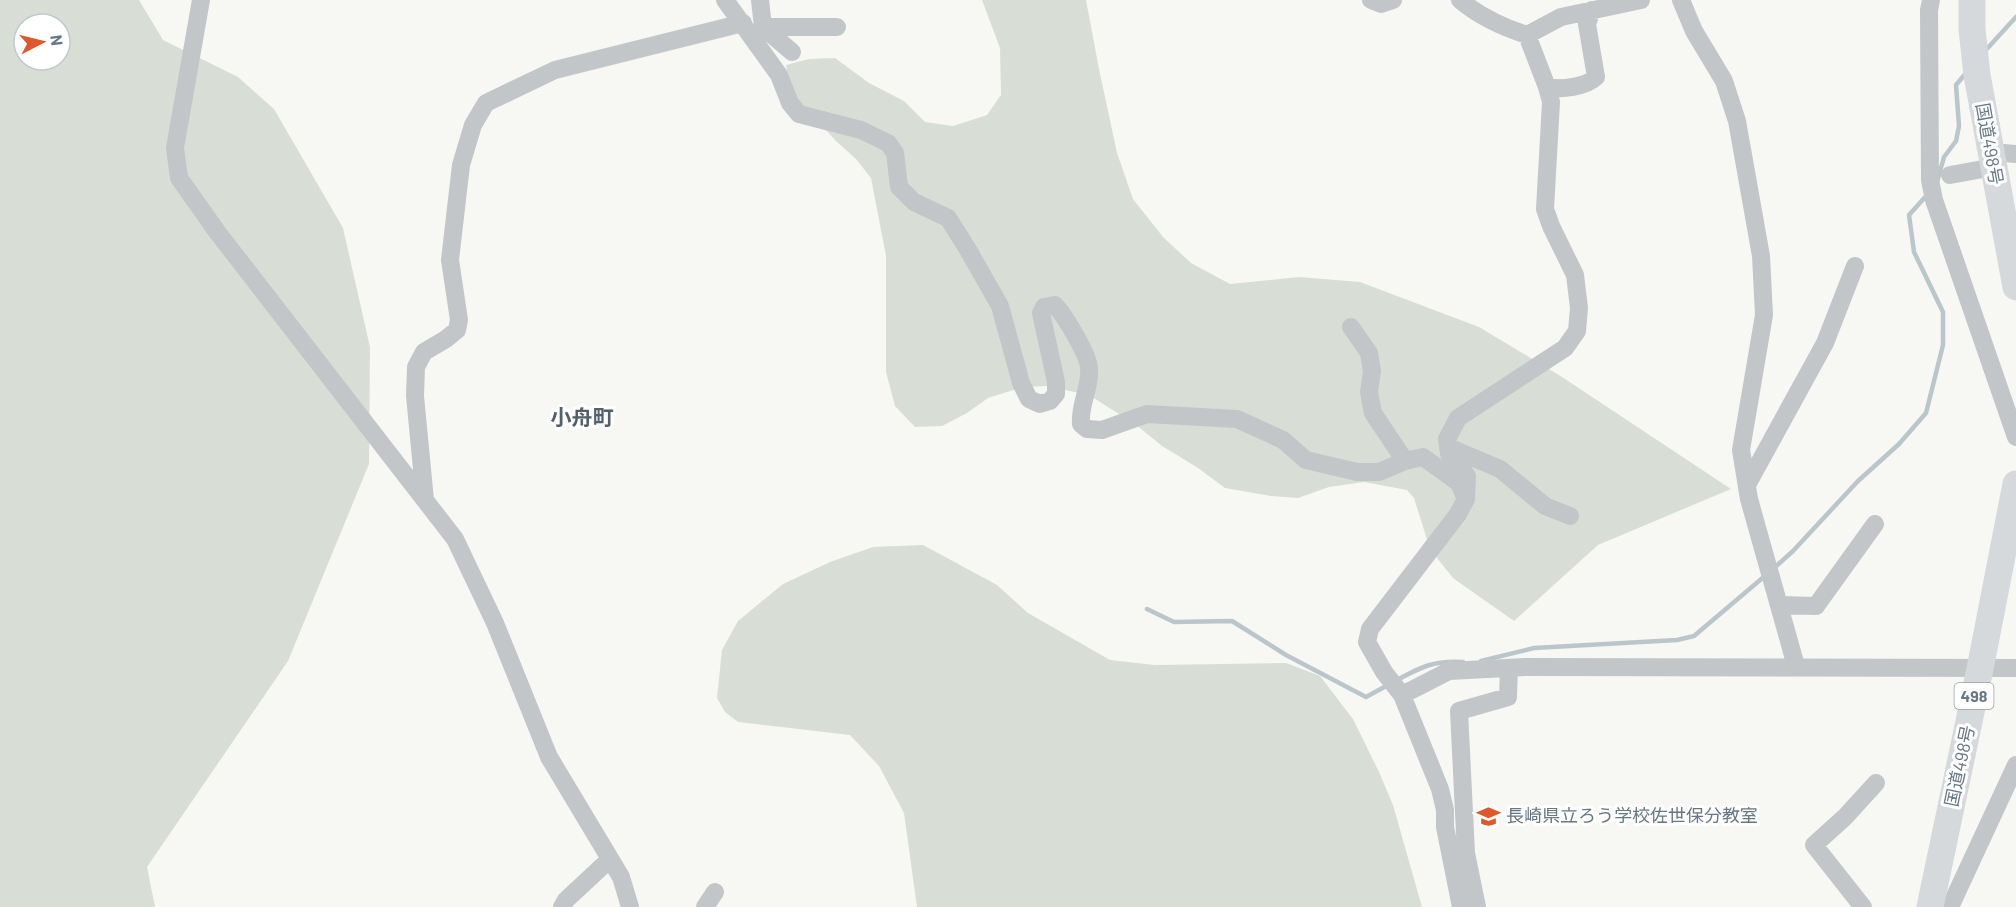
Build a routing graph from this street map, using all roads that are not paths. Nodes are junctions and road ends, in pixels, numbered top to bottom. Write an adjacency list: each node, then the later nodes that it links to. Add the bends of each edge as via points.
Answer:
1 (201, 0): 28 (street, via 175,148 179,178)
2 (725, 0): 13 (street)
3 (760, 0): 13 (street)
4 (1371, 0): 5 (street, via 1381,4)
5 (1393, 0)
6 (1460, 0): 14 (street, via 1476,13)
7 (1641, 0): 11 (street)
8 (1681, 0): 26 (street, via 1694,31 1724,81 1737,121 1761,256 1764,315 1741,450)
9 (1931, 0): 22 (street, via 1930,180)
10 (1972, 0): 17 (highway, 国道498号, via 1977,75)
11 (1592, 10): 14 (street, via 1560,17); 16 (street, via 1587,24 1596,76 1590,82)
12 (837, 27): 13 (street)
13 (753, 29): 15 (street); 24 (street, via 779,75 789,103 799,114 861,130 888,142 895,153 899,187 914,202 948,218 1000,306 1011,353 1029,399 1040,404 1056,394 1041,313 1044,307 1056,305 1067,319 1089,366 1080,413 1080,424 1087,429 1102,429 1147,414 1238,418 1283,440 1306,460 1356,472 1379,472); 28 (street, via 555,70 486,103 473,125 461,165 450,260 457,330 424,352 416,367 415,396)
14 (1527, 35): 16 (street)
15 (792, 52)
16 (1547, 87): 23 (street, via 1551,102 1545,209 1575,275 1577,331 1565,348 1458,418)
17 (2000, 158): 18 (street); 20 (highway, 国道498号)
18 (1950, 175)
19 (1854, 266): 26 (street, via 1825,343)
20 (2016, 287)
21 (1351, 327): 24 (street, via 1369,353 1373,413)
22 (2016, 437)
23 (1448, 447): 27 (street, via 1467,476); 29 (street, via 1500,469 1545,506)
24 (1405, 461): 27 (street, via 1423,458 1459,483)
25 (2016, 484): 35 (highway, 国道498号 / 498)
26 (1747, 485): 31 (street)
27 (1466, 499): 36 (street, via 1370,629 1367,642)
28 (426, 500): 39 (street, via 455,539 495,623 549,757)
29 (1570, 516)
30 (1872, 535): 31 (street, via 1816,606)
31 (1779, 605): 32 (street)
32 (1796, 666): 33 (street); 35 (street)
33 (1509, 668): 36 (street, via 1449,670); 43 (street, via 1508,697 1459,711 1466,853)
34 (2016, 668): 35 (street)
35 (1980, 669): 45 (highway, 国道498号 / 498)
36 (1399, 691): 42 (street, via 1440,789)
37 (2016, 765): 46 (street)
38 (1876, 783): 44 (street, via 1814,845)
39 (610, 859): 40 (street); 41 (street, via 621,877)
40 (562, 907)
41 (630, 907)
42 (1461, 907)
43 (1477, 907)
44 (1863, 907)
45 (1929, 907)
46 (1950, 907)

